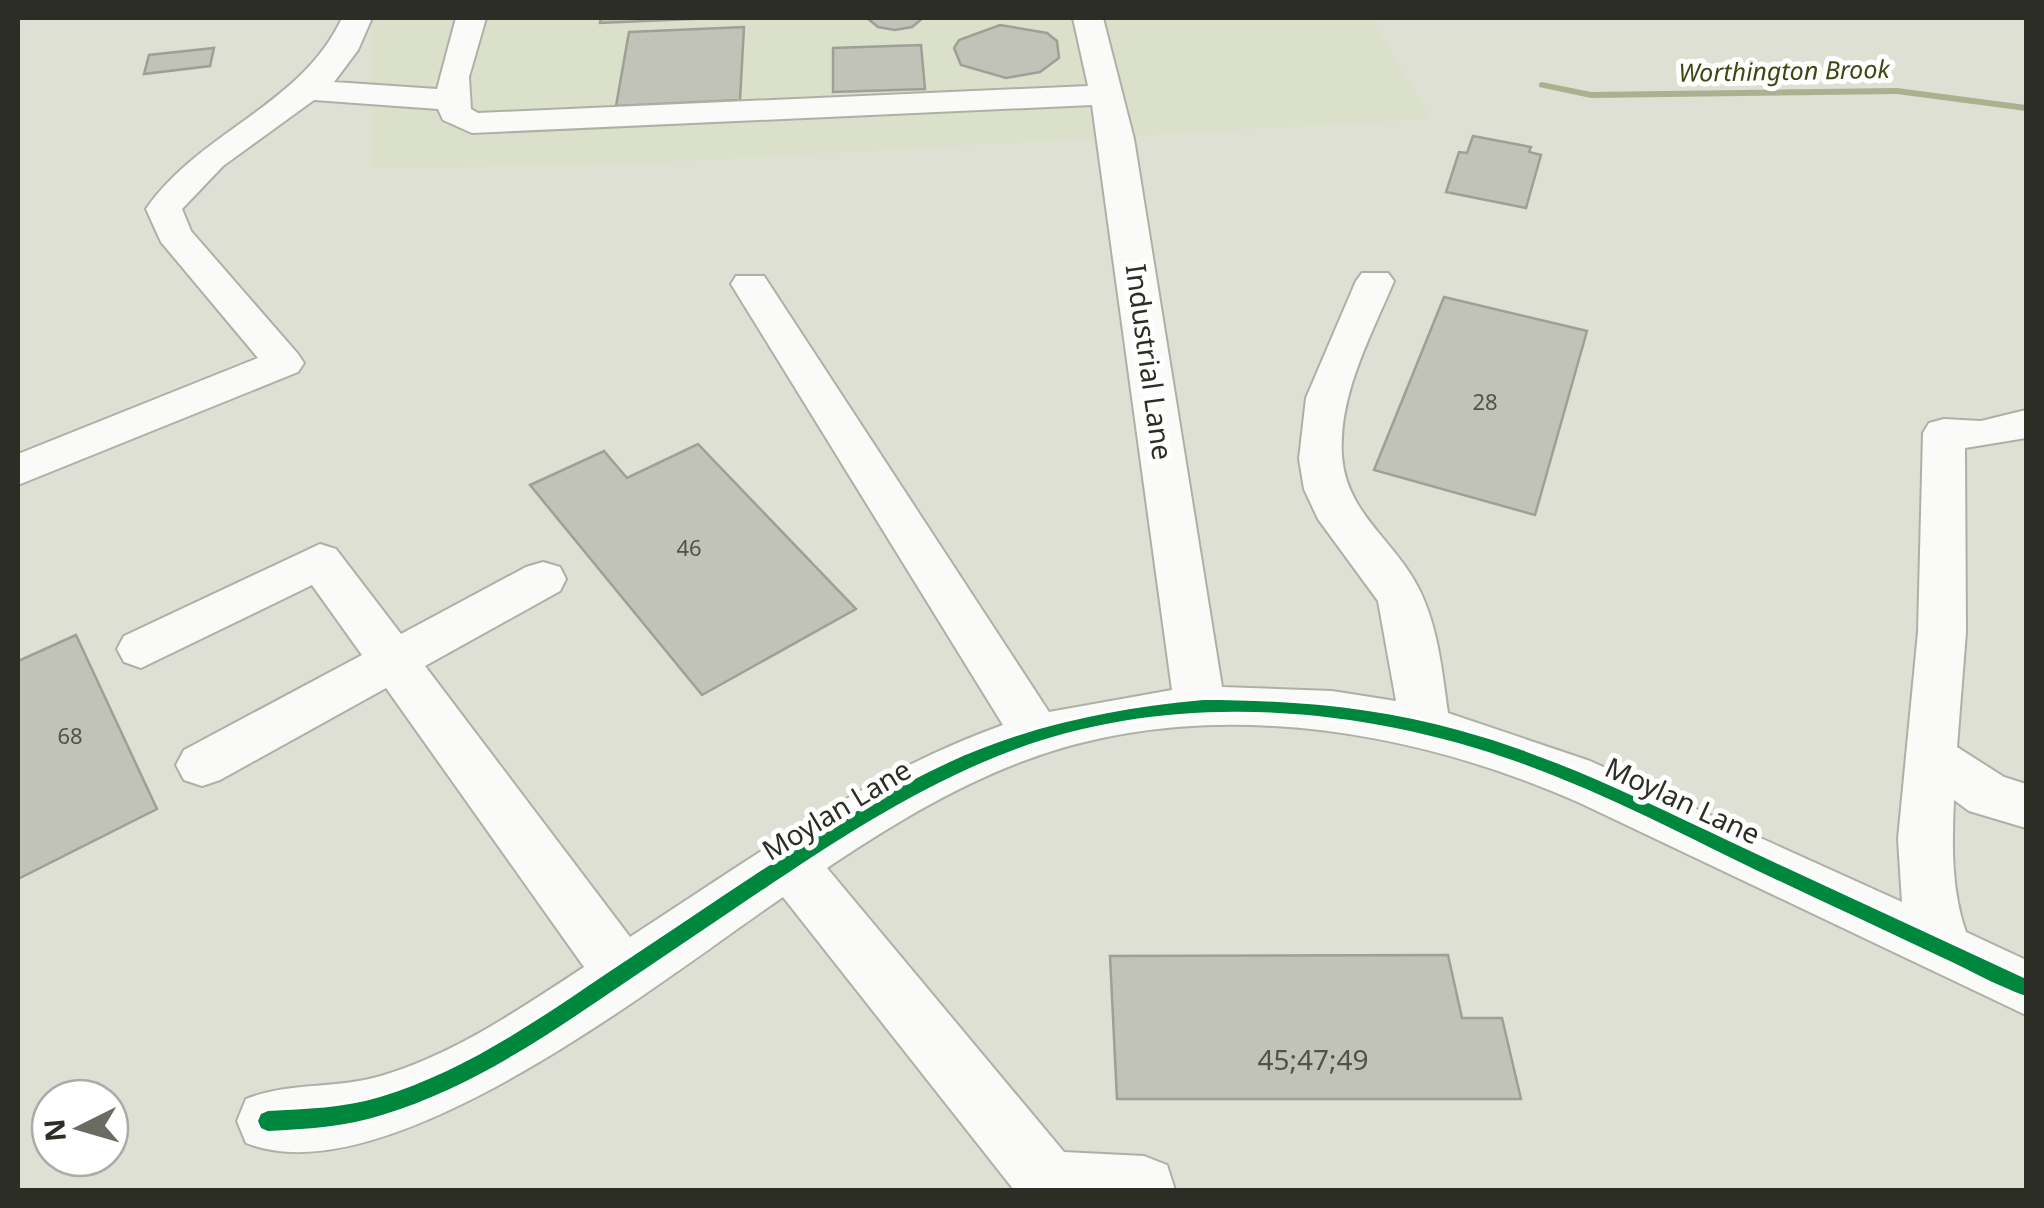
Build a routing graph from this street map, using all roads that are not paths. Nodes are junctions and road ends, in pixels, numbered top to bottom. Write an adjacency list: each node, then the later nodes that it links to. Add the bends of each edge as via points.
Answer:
1 (357, 18): 4 (street, via 339,58)
2 (472, 18): 6 (street, via 453,77)
3 (1088, 18): 5 (street, Industrial Lane)
4 (308, 90): 6 (street); 10 (street, via 202,163 164,208 174,234 284,363)
5 (1108, 94): 6 (street, via 500,126 472,124 456,113); 14 (street, Industrial Lane)
6 (455, 100)
7 (1375, 281): 15 (street, via 1324,400 1318,458 1342,520 1394,586 1408,625)
8 (750, 284): 16 (street)
9 (2026, 424): 17 (street, via 1981,435 1944,433)
10 (18, 470)
11 (543, 578): 13 (street)
12 (141, 648): 13 (street, via 320,562)
13 (393, 661): 18 (street); 22 (street)
14 (1200, 708): 15 (street, Moylan Lane, via 1289,708); 16 (street, Moylan Lane, via 1110,718)
15 (1425, 727): 21 (street, Moylan Lane, via 1561,772)
16 (1037, 736): 20 (street, Moylan Lane, via 918,788)
17 (1933, 758): 19 (street, via 1988,795); 21 (street, via 1924,879)
18 (202, 765)
19 (2026, 806)
20 (791, 865): 22 (street, Moylan Lane); 25 (street, via 1050,1184)
21 (1943, 949): 23 (street, Moylan Lane)
22 (622, 973): 24 (street, Moylan Lane, via 469,1072 419,1096 318,1122)
23 (2026, 988)
24 (268, 1121)
25 (1144, 1188)

